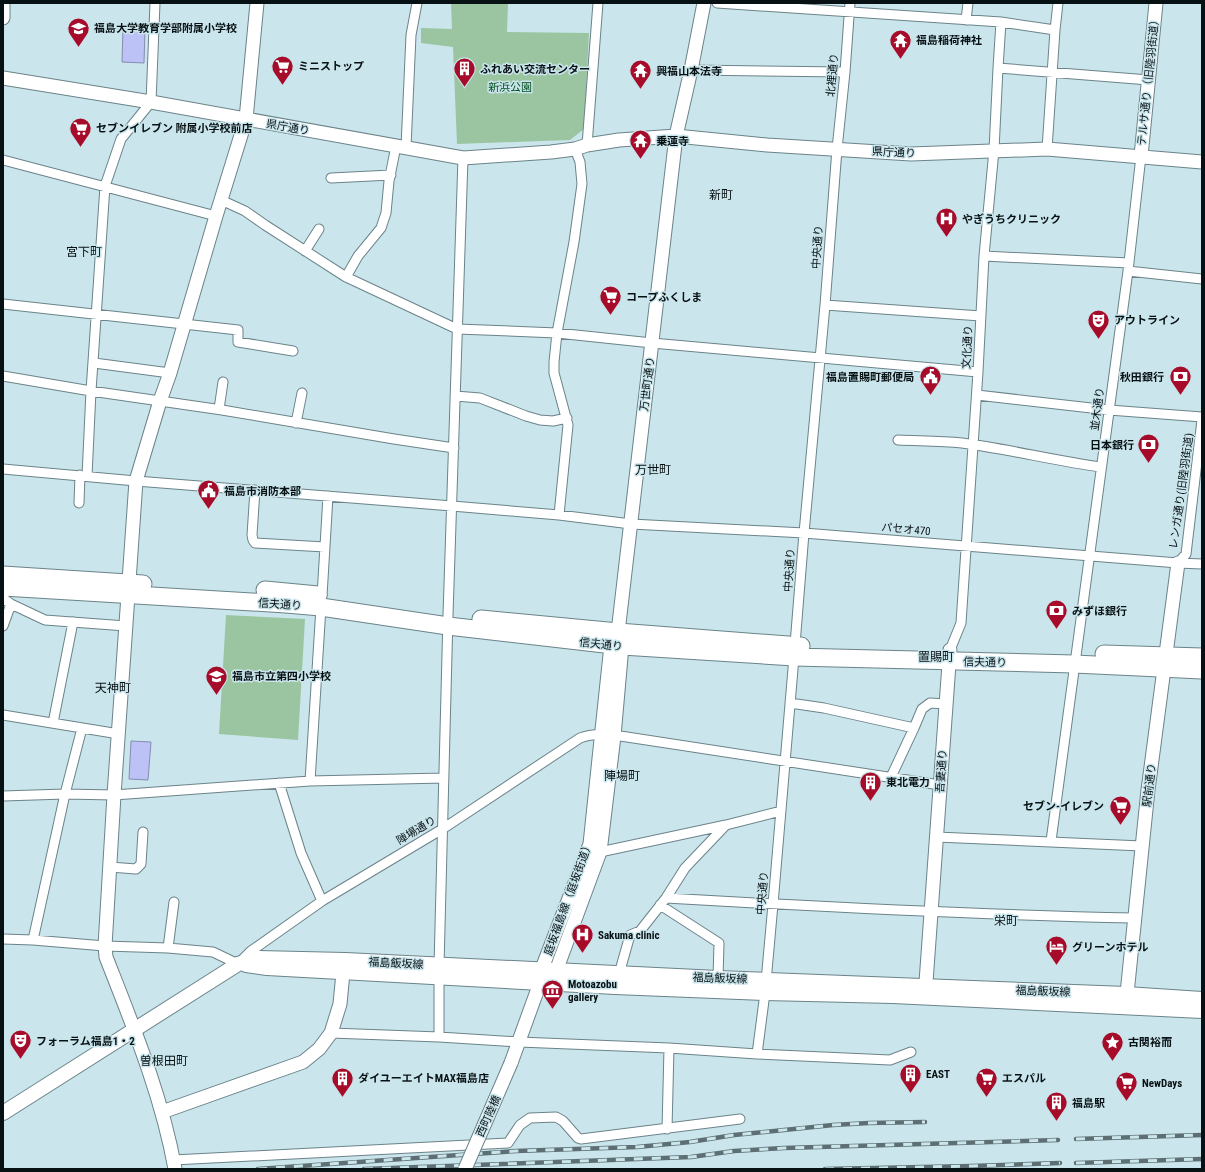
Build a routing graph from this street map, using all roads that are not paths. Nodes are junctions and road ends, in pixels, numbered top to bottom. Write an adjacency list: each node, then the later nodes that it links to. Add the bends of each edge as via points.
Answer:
1 (4, 3): 13 (street)
2 (154, 3): 23 (street)
3 (257, 3): 24 (street)
4 (417, 3): 26 (street, via 411,35)
5 (598, 3): 27 (street)
6 (704, 3): 18 (street, 万世町通り)
7 (717, 3): 12 (street)
8 (850, 3): 12 (street, 北裡通り)
9 (968, 3): 14 (street)
10 (1058, 3): 16 (street)
11 (1156, 3): 22 (street, テルサ通り（旧陸羽街道）)
12 (850, 13): 14 (street); 19 (street, 北裡通り)
13 (3, 18)
14 (966, 20): 15 (street)
15 (1001, 22): 16 (street); 17 (street, 文化通り)
16 (1055, 30): 20 (street)
17 (998, 68): 20 (street); 30 (street, 文化通り)
18 (691, 70): 19 (street); 25 (street, 万世町通り)
19 (845, 72): 28 (street, 北裡通り)
20 (1052, 73): 22 (street); 29 (street)
21 (3, 78): 23 (street, 県庁通り)
22 (1149, 80): 31 (street, テルサ通り（旧陸羽街道）)
23 (151, 102): 24 (street, 県庁通り); 37 (street, via 120,139)
24 (246, 119): 26 (street, 県庁通り); 38 (street)
25 (676, 136): 27 (street, 県庁通り, via 619,140); 28 (street, 県庁通り); 53 (street, 万世町通り)
26 (401, 147): 32 (street, 県庁通り); 35 (street)
27 (581, 147): 32 (street, 県庁通り, via 551,152); 52 (street, via 582,184)
28 (837, 149): 30 (street, 県庁通り, via 911,154); 47 (street, 中央通り)
29 (1047, 149): 30 (street, 県庁通り); 31 (street, 県庁通り)
30 (994, 150): 42 (street, 文化通り)
31 (1141, 156): 34 (street, 県庁通り); 43 (street, 並木通り)
32 (463, 158): 51 (street)
33 (3, 160): 37 (street)
34 (1202, 162)
35 (391, 175): 36 (street); 44 (street, via 386,213 381,228 358,256)
36 (331, 178)
37 (105, 186): 39 (street); 48 (street)
38 (221, 200): 39 (street); 41 (street, via 245,211)
39 (216, 216): 50 (street)
40 (319, 229): 41 (street)
41 (305, 251): 44 (street)
42 (984, 256): 43 (street); 49 (street, 文化通り)
43 (1128, 267): 45 (street); 67 (street, 並木通り)
44 (346, 277): 51 (street)
45 (1202, 279)
46 (3, 304): 48 (street)
47 (825, 305): 49 (street); 55 (street, 中央通り)
48 (96, 314): 50 (street); 56 (street)
49 (981, 316): 57 (street, 文化通り)
50 (184, 324): 54 (street, via 238,330 238,342); 58 (street)
51 (458, 329): 52 (street); 64 (street)
52 (558, 333): 53 (street); 68 (street, via 554,373)
53 (652, 343): 55 (street); 83 (street, 万世町通り)
54 (293, 351)
55 (820, 359): 57 (street); 84 (street, 中央通り)
56 (94, 363): 58 (street); 61 (street)
57 (978, 372): 63 (street, 文化通り)
58 (170, 373): 65 (street)
59 (3, 376): 61 (street)
60 (223, 382): 66 (street)
61 (91, 391): 65 (street); 76 (street)
62 (302, 393): 69 (street)
63 (976, 395): 67 (street); 72 (street, 文化通り)
64 (455, 396): 68 (street, via 480,398 540,420); 73 (street)
65 (160, 401): 66 (street); 77 (street)
66 (220, 410): 69 (street)
67 (1109, 410): 70 (street); 74 (street, 並木通り)
68 (567, 418): 82 (street)
69 (296, 423): 73 (street)
70 (1202, 424): 88 (street, レンガ通り(旧陸羽街道), via 1186,554)
71 (898, 440): 72 (street)
72 (973, 445): 74 (street); 85 (street, 文化通り)
73 (454, 448): 81 (street)
74 (1101, 467): 87 (street, 並木通り)
75 (3, 469): 76 (street, パセオ470)
76 (84, 476): 77 (street, パセオ470); 80 (street)
77 (136, 481): 78 (street, パセオ470); 91 (street)
78 (255, 490): 79 (street, パセオ470); 86 (street, via 252,535 255,543)
79 (328, 496): 81 (street, パセオ470); 86 (street)
80 (79, 503)
81 (452, 506): 82 (street, パセオ470); 94 (street)
82 (559, 516): 83 (street, パセオ470)
83 (631, 524): 84 (street, パセオ470); 98 (street, 万世町通り)
84 (804, 533): 85 (street, パセオ470); 99 (street, 中央通り)
85 (967, 546): 87 (street, パセオ470); 100 (street, 吾妻通り, via 961,623)
86 (325, 547): 92 (street)
87 (1089, 556): 88 (street, パセオ470); 102 (street, 並木通り)
88 (1178, 563): 89 (street, パセオ470); 103 (street, 駅前通り)
89 (1202, 564)
90 (3, 583): 91 (highway, 信夫通り); 93 (street, via 4,599)
91 (129, 589): 92 (highway, 信夫通り, via 286,604); 97 (street)
92 (321, 602): 94 (highway, 信夫通り); 116 (street)
93 (11, 604): 95 (street, via 45,620); 96 (street)
94 (448, 621): 98 (highway, 信夫通り); 115 (street)
95 (73, 622): 97 (street); 108 (street)
96 (3, 626)
97 (126, 626): 111 (street)
98 (617, 641): 99 (highway, 信夫通り); 112 (street, 庭坂福島線（庭坂街道）)
99 (795, 651): 100 (highway, 信夫通り); 105 (street, 中央通り)
100 (950, 655): 102 (highway, 信夫通り); 106 (street, 吾妻通り)
101 (1202, 657): 103 (highway, 信夫通り)
102 (1075, 659): 103 (highway, 信夫通り); 127 (street, 並木通り)
103 (1165, 662): 104 (highway, 信夫通り); 128 (street, 駅前通り)
104 (1202, 670)
105 (790, 703): 110 (street); 113 (street, 中央通り)
106 (946, 704): 110 (street, via 930,703 922,708); 118 (street, 吾妻通り)
107 (3, 715): 108 (street)
108 (53, 723): 109 (street)
109 (82, 728): 111 (street); 119 (street)
110 (914, 728): 114 (street)
111 (119, 734): 120 (street)
112 (608, 735): 113 (street, 陣場通り); 124 (street, 陣場通り, via 580,738); 129 (street, 庭坂福島線（庭坂街道）); 146 (street, 庭坂福島線（庭坂街道）, via 590,844)
113 (785, 761): 114 (street, 陣場通り); 122 (street, 中央通り)
114 (891, 777): 118 (street, 陣場通り)
115 (444, 778): 116 (street); 124 (street)
116 (310, 781): 117 (street)
117 (279, 783): 120 (street); 131 (street, via 301,853)
118 (940, 785): 126 (street, 吾妻通り)
119 (65, 794): 120 (street); 121 (street); 138 (street)
120 (114, 795): 130 (street)
121 (3, 796)
122 (781, 812): 123 (street); 134 (street, 中央通り)
123 (726, 825): 129 (street); 132 (street, via 685,868)
124 (444, 828): 131 (street, 陣場通り); 144 (street)
125 (143, 832): 130 (street, via 142,864 136,869)
126 (936, 837): 127 (street); 135 (street, 吾妻通り)
127 (1051, 841): 128 (street)
128 (1142, 846): 136 (street, 駅前通り)
129 (600, 852): 143 (street, 庭坂福島線（庭坂街道）)
130 (110, 867): 139 (street)
131 (322, 901): 141 (street, 陣場通り, via 251,951)
132 (663, 901): 134 (street); 145 (street, via 640,932 630,935); 147 (street, via 719,943)
133 (174, 902): 140 (street)
134 (773, 904): 135 (street); 148 (street, 中央通り)
135 (931, 912): 136 (street); 149 (street, 吾妻通り)
136 (1134, 918): 151 (street, 駅前通り)
137 (3, 939): 138 (street)
138 (33, 940): 139 (street)
139 (105, 946): 140 (street); 153 (street, via 106,957)
140 (168, 948): 141 (street, via 213,952)
141 (238, 964): 142 (main road, via 267,968); 153 (main road)
142 (344, 966): 144 (main road); 154 (street, via 340,1004)
143 (556, 971): 145 (main road, 福島飯坂線); 146 (main road, 福島飯坂線)
144 (439, 972): 146 (main road); 155 (street)
145 (619, 974): 147 (main road, 福島飯坂線)
146 (540, 977): 148 (main road, 福島飯坂線); 156 (street, 庭坂福島線（庭坂街道）)
147 (718, 978): 148 (main road, 福島飯坂線)
148 (765, 987): 149 (main road, 福島飯坂線); 159 (street, 中央通り)
149 (926, 992): 151 (main road, 福島飯坂線)
150 (1202, 999): 151 (main road, 福島飯坂線)
151 (1126, 1001): 152 (main road, 福島飯坂線)
152 (1202, 1011)
153 (134, 1030): 161 (street); 162 (main road)
154 (331, 1033): 155 (street); 161 (street, via 320,1049 303,1062)
155 (439, 1037): 156 (street)
156 (519, 1042): 157 (street); 160 (street, 庭坂福島線（庭坂街道）)
157 (670, 1048): 159 (street); 164 (street)
158 (911, 1052): 159 (street, via 890,1060)
159 (757, 1054)
160 (511, 1063): 166 (street, 西町陸橋, bridge)
161 (162, 1112): 165 (street)
162 (3, 1113)
163 (740, 1119): 164 (street)
164 (667, 1129): 165 (street, via 581,1139 556,1117 530,1118 520,1125 508,1143)
165 (174, 1164)
166 (465, 1169)

